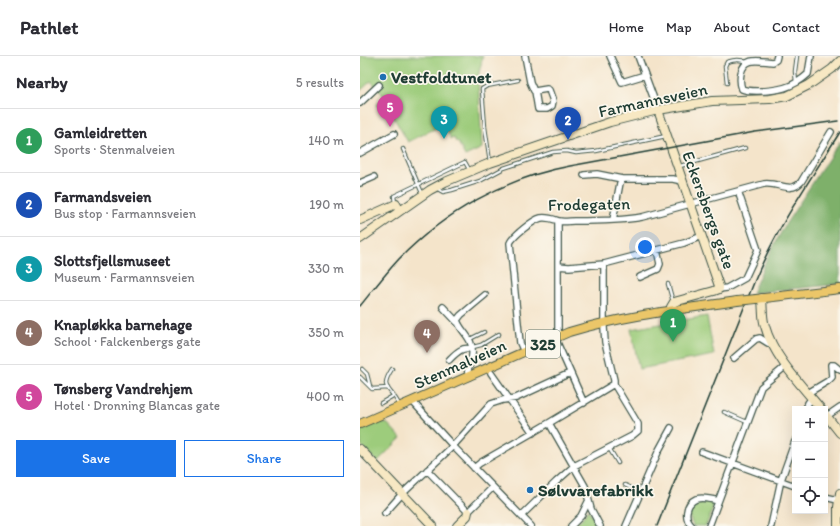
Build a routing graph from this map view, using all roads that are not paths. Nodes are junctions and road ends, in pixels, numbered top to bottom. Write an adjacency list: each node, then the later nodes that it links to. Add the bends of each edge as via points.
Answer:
1 (524, 56): 15 (street, via 530,82)
2 (610, 56): 10 (street, via 622,82)
3 (638, 56): 10 (street)
4 (777, 56): 7 (street, via 773,62)
5 (797, 56): 13 (lane)
6 (812, 56): 13 (street, via 808,74)
7 (765, 59): 9 (street)
8 (840, 61): 17 (main road, Farmannsveien, via 809,85 787,96 712,102)
9 (746, 62): 12 (lane, via 727,62); 13 (street, via 741,75 743,90 777,90)
10 (645, 75): 17 (street)
11 (518, 80): 24 (lane, via 487,86 482,90)
12 (727, 83)
13 (796, 83)
14 (379, 85): 16 (street)
15 (535, 91)
16 (360, 103)
17 (658, 110): 20 (main road, Eckersbergs gate); 24 (main road, Farmannsveien, via 610,122)
18 (831, 132): 34 (street, Frodegaten, via 796,188 771,183)
19 (394, 134): 23 (street)
20 (667, 136): 25 (main road, Eckersbergs gate); 33 (lane, via 596,151 553,152 504,168 480,181 452,190 443,192)
21 (745, 148): 25 (lane)
22 (404, 149): 32 (lane)
23 (360, 152)
24 (490, 163): 26 (main road, Farmannsveien)
25 (678, 166): 30 (main road, Eckersbergs gate)
26 (470, 171): 32 (lane, via 465,162); 33 (main road, Farmannsveien)
27 (584, 175): 29 (street, via 597,174)
28 (374, 177): 31 (street)
29 (622, 179): 30 (street); 39 (street)
30 (682, 181): 36 (main road, Eckersbergs gate)
31 (360, 183)
32 (418, 185): 35 (lane); 37 (lane, via 394,196)
33 (436, 187): 35 (main road, Farmannsveien)
34 (738, 191): 36 (street, Frodegaten); 48 (street, via 758,250 745,278 727,288)
35 (422, 196): 37 (main road, Farmannsveien)
36 (690, 204): 39 (street, Frodegaten, via 642,217); 41 (main road, Eckersbergs gate)
37 (395, 209): 38 (main road, Farmannsveien); 42 (main road)
38 (360, 218)
39 (612, 220): 40 (street, Frodegaten)
40 (558, 221): 45 (street); 63 (street, Frodegaten, via 550,218 538,219 510,243 520,343)
41 (702, 236): 43 (street); 48 (main road, Eckersbergs gate)
42 (360, 239)
43 (657, 250): 44 (street); 46 (street, via 660,264 658,269)
44 (604, 264): 45 (street); 56 (street)
45 (558, 266): 59 (street)
46 (640, 277)
47 (668, 284): 52 (lane)
48 (719, 289): 52 (main road, Eckersbergs gate)
49 (840, 289): 51 (main road, 325)
50 (485, 295): 55 (street, via 461,314 457,319)
51 (759, 299): 54 (main road, Stenmalveien / 325, bridge); 61 (main road, via 764,324)
52 (674, 302): 54 (main road)
53 (443, 307): 55 (street)
54 (671, 311): 56 (main road, Stenmalveien / 325)
55 (458, 323): 60 (street)
56 (604, 324): 59 (main road, Stenmalveien / 325); 74 (street)
57 (484, 332): 60 (lane)
58 (499, 334): 62 (lane)
59 (557, 337): 63 (main road, Stenmalveien / 325); 70 (street)
60 (470, 339): 62 (street)
61 (772, 344): 64 (street, via 760,338 756,339); 66 (main road)
62 (472, 348): 65 (street, via 462,349); 73 (street)
63 (524, 352): 73 (main road, Stenmalveien / 325)
64 (734, 358)
65 (449, 360)
66 (786, 366): 78 (main road); 90 (street, via 761,387)
67 (362, 369): 75 (lane, via 367,374)
68 (392, 369): 76 (lane, via 386,378)
69 (840, 370): 78 (street, via 831,365 832,377)
70 (570, 373): 79 (street); 82 (street)
71 (491, 374): 79 (street)
72 (360, 377): 75 (lane)
73 (468, 377): 80 (main road, Stenmalveien / 325)
74 (614, 384): 82 (street); 98 (street, via 638,424 638,431)
75 (370, 387): 76 (lane)
76 (388, 388): 77 (lane)
77 (393, 396): 81 (lane); 85 (lane)
78 (810, 396): 83 (street); 84 (main road)
79 (509, 399): 94 (street); 97 (street, via 488,406)
80 (413, 402): 85 (main road, Stenmalveien / 325); 97 (street)
81 (380, 403)
82 (584, 403): 91 (street)
83 (807, 406)
84 (818, 406)
85 (400, 407): 92 (main road, Stenmalveien / 325)
86 (840, 407): 88 (street)
87 (724, 412): 90 (lane)
88 (828, 414)
89 (828, 418): 95 (main road)
90 (748, 422): 102 (street)
91 (549, 423): 94 (street); 103 (street)
92 (360, 424)
93 (671, 428): 110 (street)
94 (533, 432): 104 (street)
95 (840, 433)
96 (795, 442): 106 (street)
97 (453, 446): 104 (street); 105 (street)
98 (609, 448): 101 (lane); 103 (street)
99 (360, 449): 111 (main road)
100 (702, 452): 102 (street)
101 (618, 463)
102 (732, 463): 106 (street); 114 (street)
103 (574, 466): 115 (street, via 585,486); 118 (street)
104 (474, 468): 109 (street)
105 (428, 470): 111 (street); 117 (street)
106 (781, 480): 108 (street); 127 (street)
107 (625, 485): 110 (lane)
108 (792, 485)
109 (493, 487): 117 (street); 118 (street)
110 (641, 492): 124 (street)
111 (402, 494): 116 (street); 119 (main road)
112 (828, 497): 113 (street)
113 (839, 497): 128 (main road)
114 (718, 501): 125 (street, via 702,498 694,500 688,508 687,515 687,520); 126 (street)
115 (588, 502): 122 (street, via 581,516); 123 (street)
116 (385, 512)
117 (468, 512): 120 (main road)
118 (521, 516): 121 (street)
119 (433, 526)
120 (457, 526)
121 (531, 526)
122 (571, 526)
123 (600, 526)
124 (626, 526)
125 (692, 526)
126 (709, 526)
127 (771, 526)
128 (838, 526)

